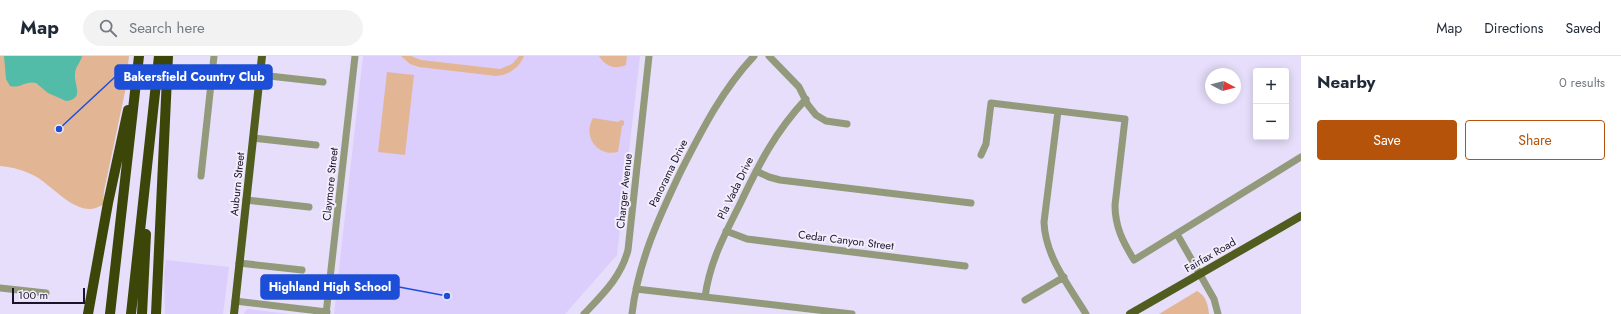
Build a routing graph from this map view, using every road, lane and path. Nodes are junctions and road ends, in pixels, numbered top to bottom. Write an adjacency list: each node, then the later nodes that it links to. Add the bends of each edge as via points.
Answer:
1 (139, 56): 12 (highway)
2 (159, 56): 15 (highway)
3 (168, 56): 45 (highway)
4 (214, 56): 22 (street)
5 (262, 56): 10 (main road, Auburn Street)
6 (355, 56): 40 (street, Claymore Street)
7 (650, 56): 47 (street, Charger Avenue, via 628,250 617,277)
8 (754, 56): 35 (street, Panorama Drive, via 728,88 698,136 654,228)
9 (769, 56): 13 (street, via 799,87)
10 (260, 75): 11 (street); 17 (main road, Auburn Street)
11 (323, 82)
12 (135, 87): 41 (highway, via 126,113); 42 (highway)
13 (806, 99): 16 (street, via 811,110 821,119); 21 (street, Pla Vada Drive, via 774,137)
14 (1058, 111): 19 (street, via 991,103 986,144); 28 (street, via 1125,119 1114,205 1118,232 1134,260); 33 (street, via 1044,232 1048,249)
15 (151, 122): 43 (highway); 44 (highway)
16 (847, 124)
17 (253, 138): 18 (street); 23 (main road, Auburn Street)
18 (316, 145)
19 (981, 155)
20 (1301, 157): 28 (street)
21 (756, 171): 24 (street, via 780,180); 27 (street, Pla Vada Drive)
22 (201, 176)
23 (246, 200): 25 (street); 29 (main road, Auburn Street)
24 (972, 203)
25 (309, 207)
26 (1301, 216): 32 (main road, Fairfax Road)
27 (726, 231): 30 (street, Cedar Canyon Street, via 747,239); 37 (street, Pla Vada Drive, via 712,262)
28 (1177, 234): 32 (street)
29 (240, 263): 31 (street); 39 (main road, Auburn Street)
30 (965, 266)
31 (302, 270)
32 (1200, 274): 51 (main road, Fairfax Road); 52 (street, via 1214,299)
33 (1064, 277): 38 (street); 50 (street)
34 (0, 288): 36 (street)
35 (636, 289): 37 (street); 48 (street, Panorama Drive)
36 (46, 293)
37 (705, 297): 49 (street)
38 (1025, 300)
39 (235, 301): 40 (street); 46 (main road, Auburn Street)
40 (327, 313)
41 (88, 314)
42 (110, 314)
43 (131, 314)
44 (142, 314)
45 (156, 314)
46 (234, 314)
47 (584, 314)
48 (632, 314)
49 (852, 314)
50 (1086, 314)
51 (1130, 314)
52 (1218, 314)

